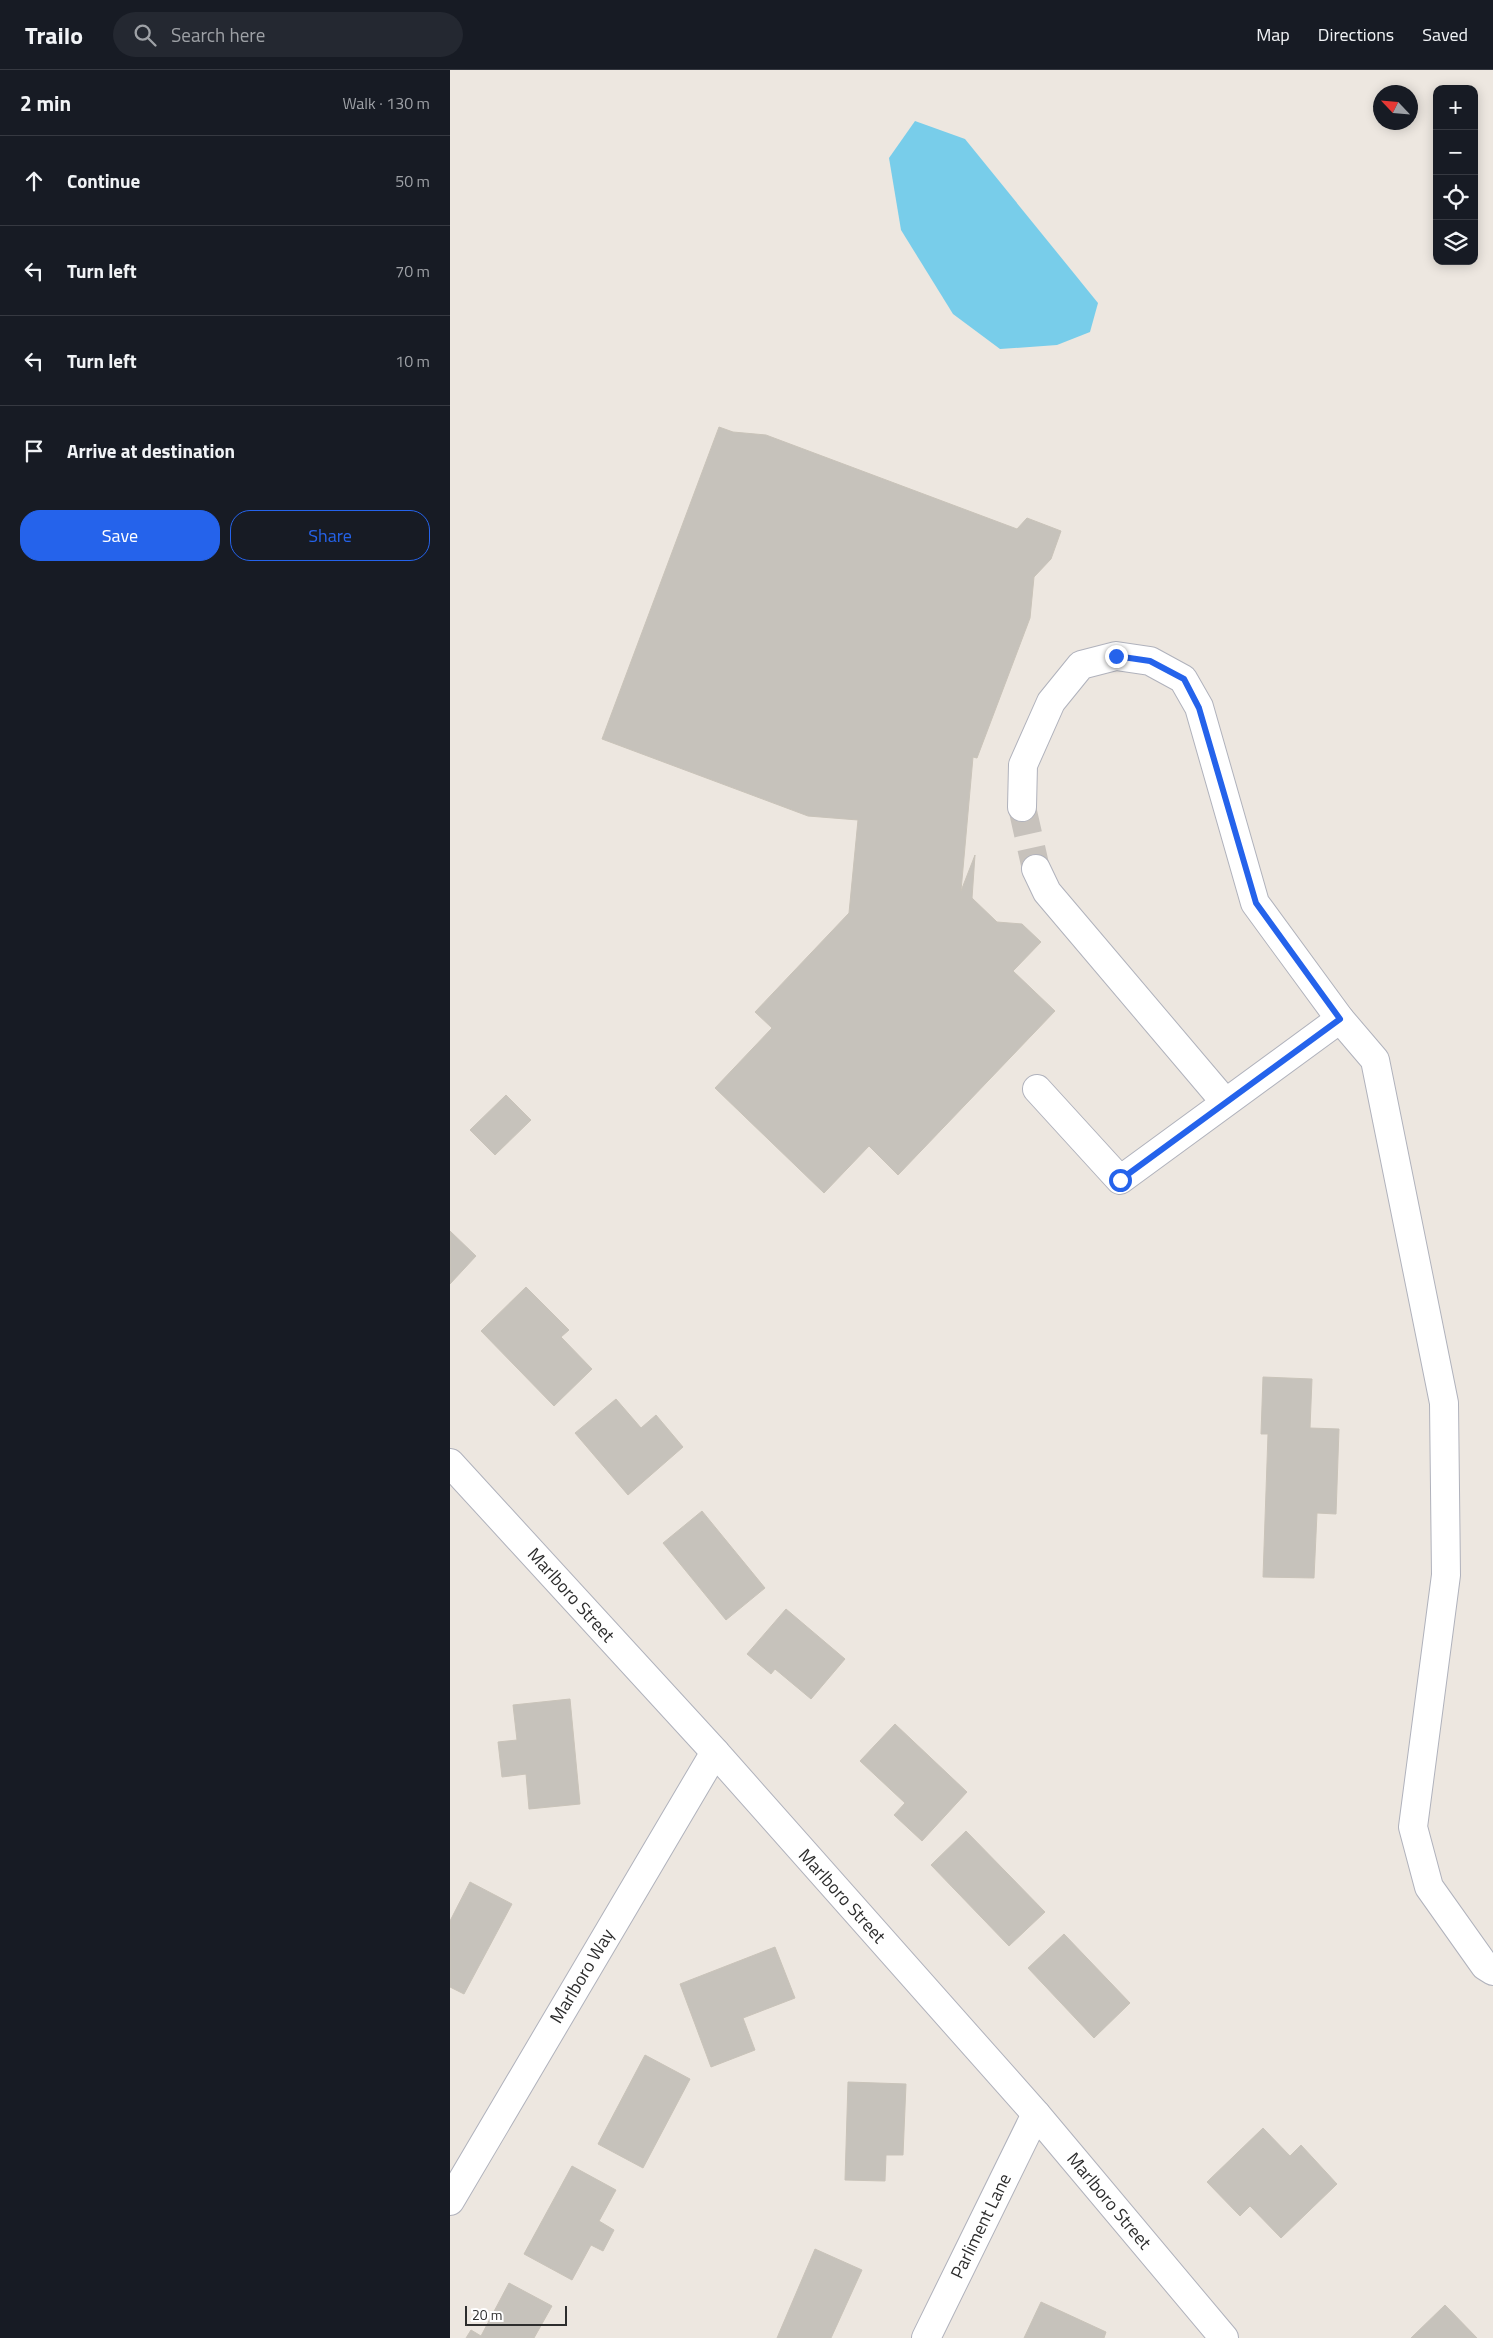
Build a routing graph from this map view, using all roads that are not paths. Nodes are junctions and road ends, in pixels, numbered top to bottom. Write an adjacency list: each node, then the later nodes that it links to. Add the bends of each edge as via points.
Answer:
1 (1022, 808): 3 (street, via 1023,765 1051,702 1081,665 1116,656 1150,661 1184,679 1199,708 1256,903)
2 (1036, 869): 5 (street, via 1047,892)
3 (1340, 1019): 5 (street); 8 (street, via 1375,1060 1444,1404 1446,1574 1413,1827 1428,1887 1485,1966)
4 (1037, 1089): 5 (street, via 1120,1180)
5 (1226, 1102)
6 (450, 1463): 7 (street, Marlboro Street)
7 (715, 1752): 9 (street, Marlboro Street); 10 (street, Marlboro Way)
8 (1493, 1971)
9 (1036, 2114): 11 (street, Parliment Lane); 12 (street, Marlboro Street)
10 (450, 2201)
11 (926, 2338)
12 (1224, 2338)

